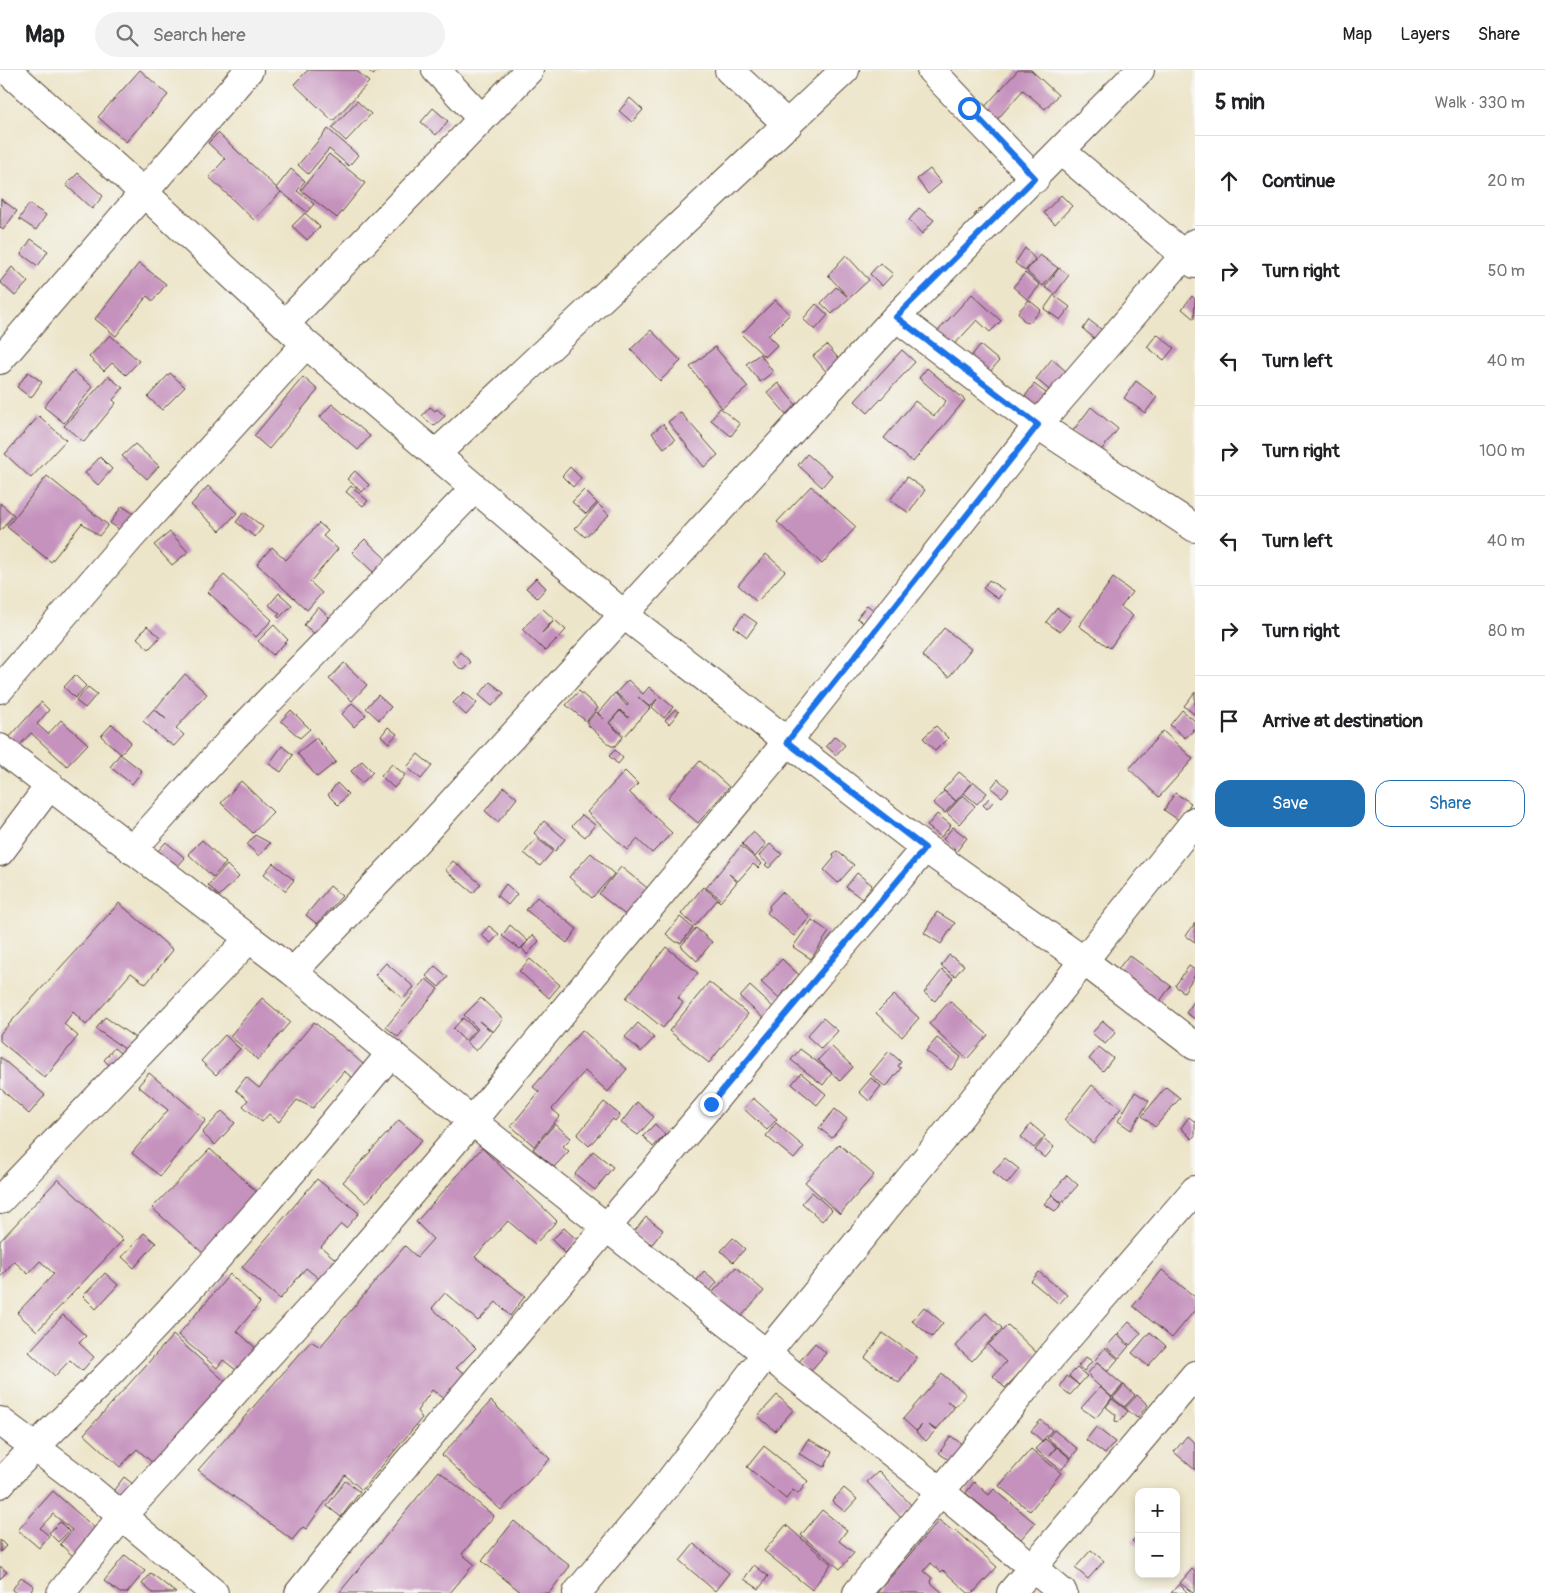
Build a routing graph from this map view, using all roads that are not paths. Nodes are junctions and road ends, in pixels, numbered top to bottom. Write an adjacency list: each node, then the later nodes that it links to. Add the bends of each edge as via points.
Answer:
1 (7, 70): 13 (street)
2 (249, 70): 13 (street)
3 (436, 70): 9 (street)
4 (529, 70): 9 (street)
5 (729, 70): 10 (street)
6 (845, 70): 10 (street)
7 (931, 70): 12 (street)
8 (1140, 70): 11 (street)
9 (481, 118): 16 (street)
10 (788, 125): 20 (street)
11 (1061, 151): 12 (street); 14 (street)
12 (1035, 178): 15 (street)
13 (143, 192): 16 (street); 18 (street)
14 (1191, 254): 19 (street)
15 (896, 317): 19 (street); 23 (street)
16 (285, 324): 17 (street)
17 (306, 344): 20 (street); 24 (street, via 130,538)
18 (0, 360)
19 (1038, 425): 22 (street); 25 (street)
20 (436, 454): 21 (street)
21 (475, 488): 23 (street); 30 (street, via 234,737)
22 (1195, 528)
23 (623, 614): 25 (street); 34 (street)
24 (0, 689)
25 (787, 742): 29 (street); 37 (street)
26 (0, 748): 27 (street)
27 (50, 785): 30 (street); 31 (street)
28 (1195, 821): 33 (street)
29 (925, 848): 33 (street); 40 (street)
30 (132, 850): 32 (street)
31 (0, 852)
32 (249, 939): 34 (street); 39 (street)
33 (1084, 961): 35 (street); 41 (street)
34 (293, 972): 36 (street)
35 (1195, 1046)
36 (391, 1053): 37 (street); 44 (street, via 302,1162 202,1273 109,1374)
37 (472, 1121): 40 (street); 47 (street, via 342,1274)
38 (1195, 1190): 46 (street)
39 (0, 1200)
40 (606, 1227): 41 (street); 51 (street)
41 (766, 1355): 46 (street); 52 (street, via 669,1482)
42 (1195, 1374): 48 (street)
43 (0, 1421): 44 (street)
44 (34, 1446): 45 (street); 47 (street)
45 (0, 1484)
46 (940, 1492): 48 (street); 53 (street)
47 (122, 1516): 49 (street); 50 (street)
48 (1032, 1566): 54 (street); 55 (street)
49 (61, 1593)
50 (214, 1593)
51 (299, 1593)
52 (577, 1593)
53 (857, 1593)
54 (1010, 1593)
55 (1063, 1593)

